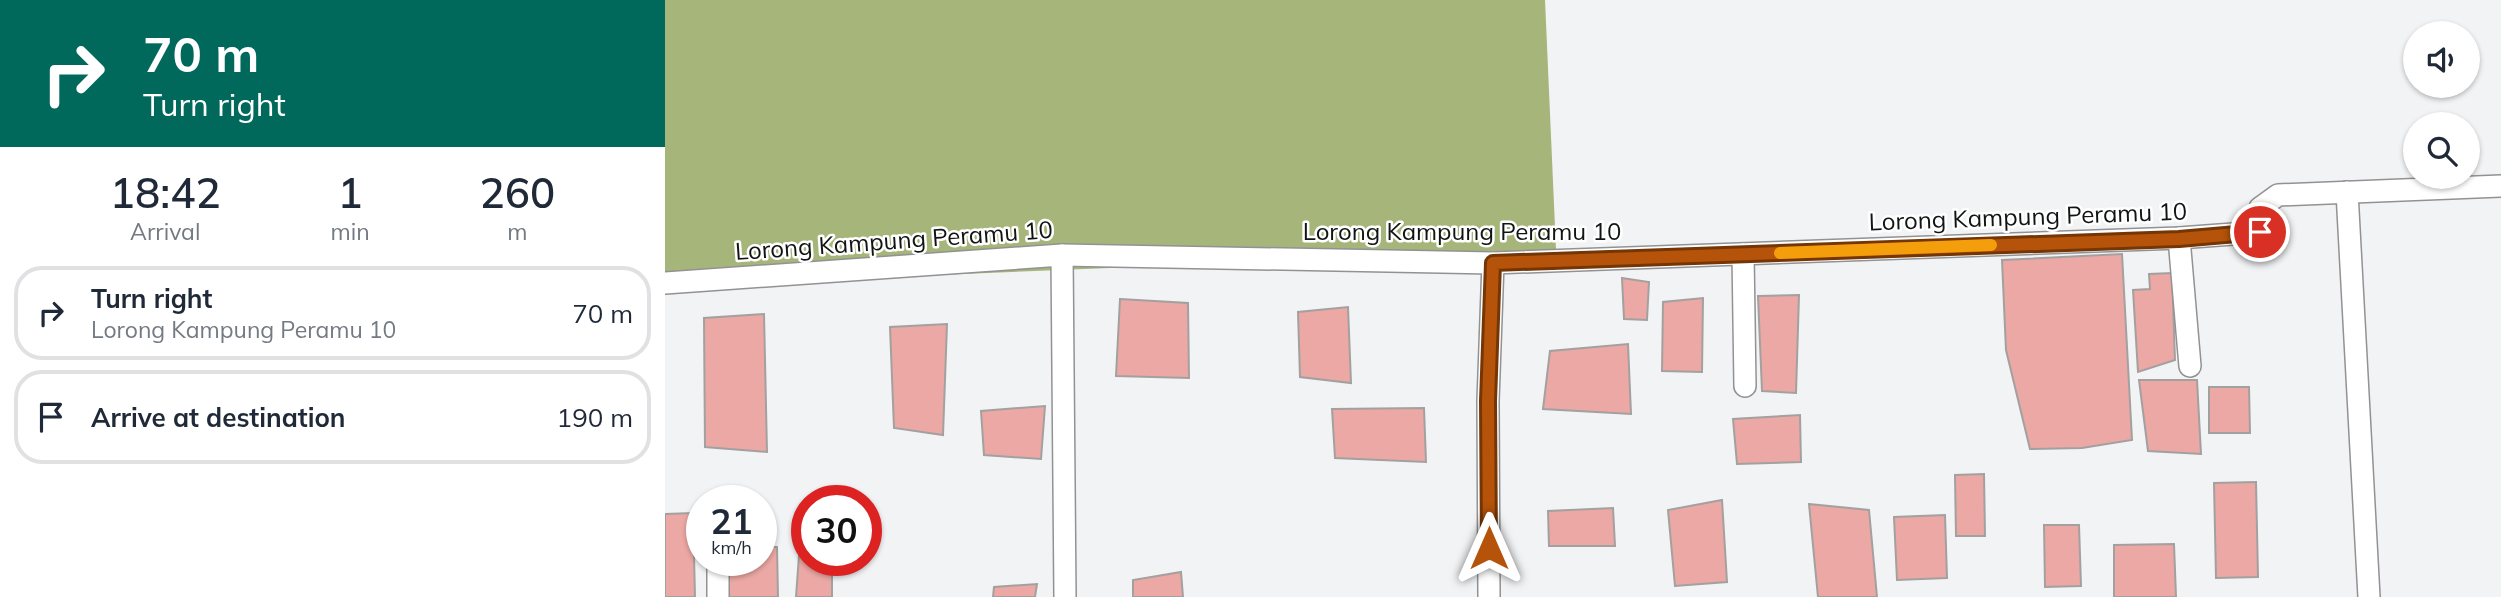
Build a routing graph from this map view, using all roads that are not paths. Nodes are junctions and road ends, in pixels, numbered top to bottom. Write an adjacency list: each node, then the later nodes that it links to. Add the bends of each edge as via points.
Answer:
1 (2501, 186): 2 (street)
2 (2347, 192): 3 (street, Lorong Kampung Peramu 10, via 2278,195 2260,208 2260,232); 14 (street)
3 (2179, 239): 4 (street, Lorong Kampung Peramu 10); 8 (street)
4 (1743, 254): 6 (street, Lorong Kampung Peramu 10); 9 (street)
5 (1062, 255): 6 (street, Lorong Kampung Peramu 10); 7 (street, Lorong Kampung Peramu 10); 12 (street)
6 (1493, 263): 13 (street)
7 (665, 283)
8 (2190, 366)
9 (1745, 386)
10 (718, 576): 11 (street)
11 (717, 597)
12 (1065, 597)
13 (1489, 597)
14 (2369, 597)

